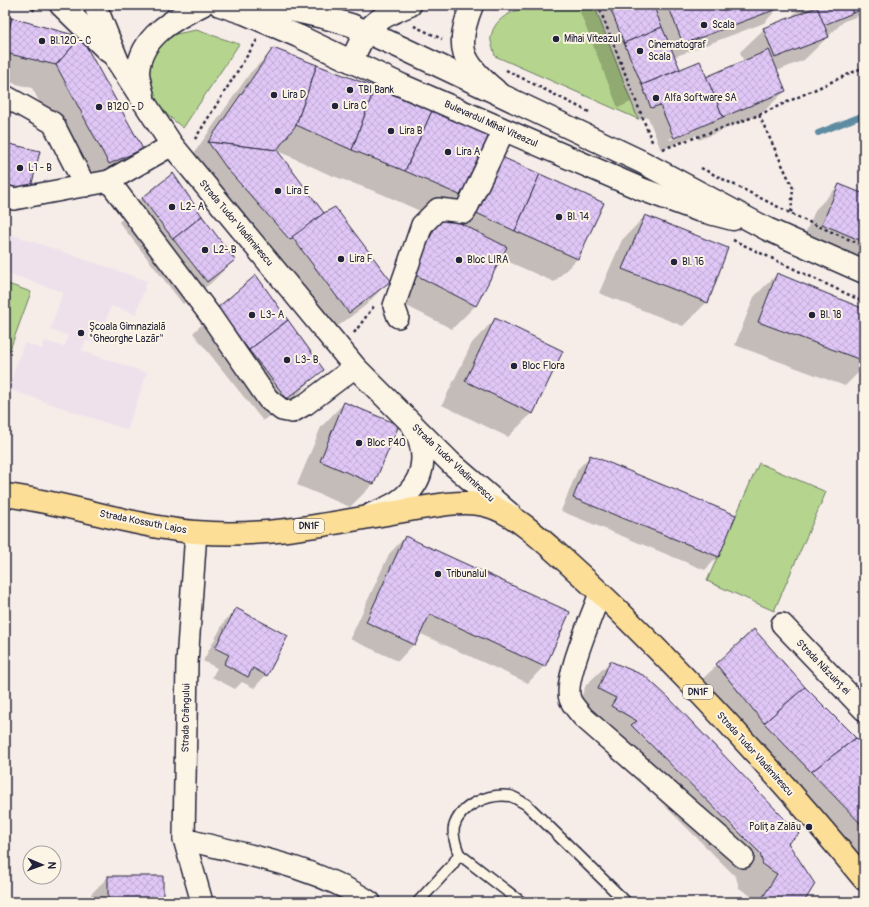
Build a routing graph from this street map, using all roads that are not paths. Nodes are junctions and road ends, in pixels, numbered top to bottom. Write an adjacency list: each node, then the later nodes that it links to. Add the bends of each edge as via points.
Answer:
1 (61, 5): 10 (main road)
2 (95, 5): 10 (main road, Strada Tudor Vladimirescu)
3 (202, 5): 13 (main road, via 168,24 154,36 143,52 138,72)
4 (220, 5): 9 (main road, Bulevardul Mihai Viteazul)
5 (268, 5): 8 (main road, Bulevardul Mihai Viteazul, via 323,17)
6 (472, 5): 11 (main road, via 465,21 462,48 477,76)
7 (401, 9): 8 (main road, via 374,22)
8 (365, 32): 9 (main road); 11 (main road, Bulevardul Mihai Viteazul)
9 (352, 60): 14 (main road, Bulevardul Mihai Viteazul, via 401,85)
10 (118, 62): 13 (main road, Strada Tudor Vladimirescu)
11 (501, 95): 19 (main road, Bulevardul Mihai Viteazul, via 648,165)
12 (5, 96): 17 (street, via 53,124)
13 (144, 103): 15 (main road, Strada Tudor Vladimirescu)
14 (504, 130): 19 (main road, Bulevardul Mihai Viteazul, via 671,201); 21 (street, via 465,212 438,209 422,225 394,306)
15 (182, 144): 16 (street); 22 (main road, Strada Tudor Vladimirescu)
16 (110, 181): 17 (street); 22 (street, via 210,315 268,399 282,410 292,412 306,404)
17 (85, 186): 18 (street, via 14,199)
18 (5, 196)
19 (767, 229): 20 (main road, Bulevardul Mihai Viteazul)
20 (864, 272)
21 (398, 317)
22 (355, 367): 23 (main road, Strada Tudor Vladimirescu)
23 (414, 427): 24 (main road, Strada Tudor Vladimirescu); 27 (main road, Strada Kossuth Lajos, via 419,436 423,456 417,481 409,492 395,503)
24 (451, 463): 26 (main road, Strada Kossuth Lajos, via 459,475 458,490 447,500); 28 (main road, Strada Tudor Vladimirescu)
25 (5, 495): 29 (main road, Strada Kossuth Lajos / DN1F, via 71,506 159,527)
26 (421, 507): 27 (main road, Strada Kossuth Lajos / DN1F); 28 (main road, Strada Kossuth Lajos / DN1F, via 470,502 492,507)
27 (354, 520): 29 (main road, Strada Kossuth Lajos / DN1F, via 266,531)
28 (517, 520): 30 (main road, Strada Tudor Vladimirescu / DN1F)
29 (196, 532): 33 (street, Strada Crângului, via 188,663)
30 (600, 593): 35 (street, via 572,671 570,700 583,717); 36 (main road, Strada Tudor Vladimirescu / DN1F, via 772,771)
31 (782, 624): 32 (street, Strada Năzuinței)
32 (864, 710)
33 (184, 839): 37 (street, Strada Crângului); 38 (street, via 285,864 350,889)
34 (459, 854): 39 (lane); 40 (lane); 41 (lane, via 454,828 457,819 477,800 511,796 526,804)
35 (743, 858)
36 (864, 879)
37 (202, 902)
38 (370, 902)
39 (418, 902)
40 (521, 902)
41 (626, 902)

